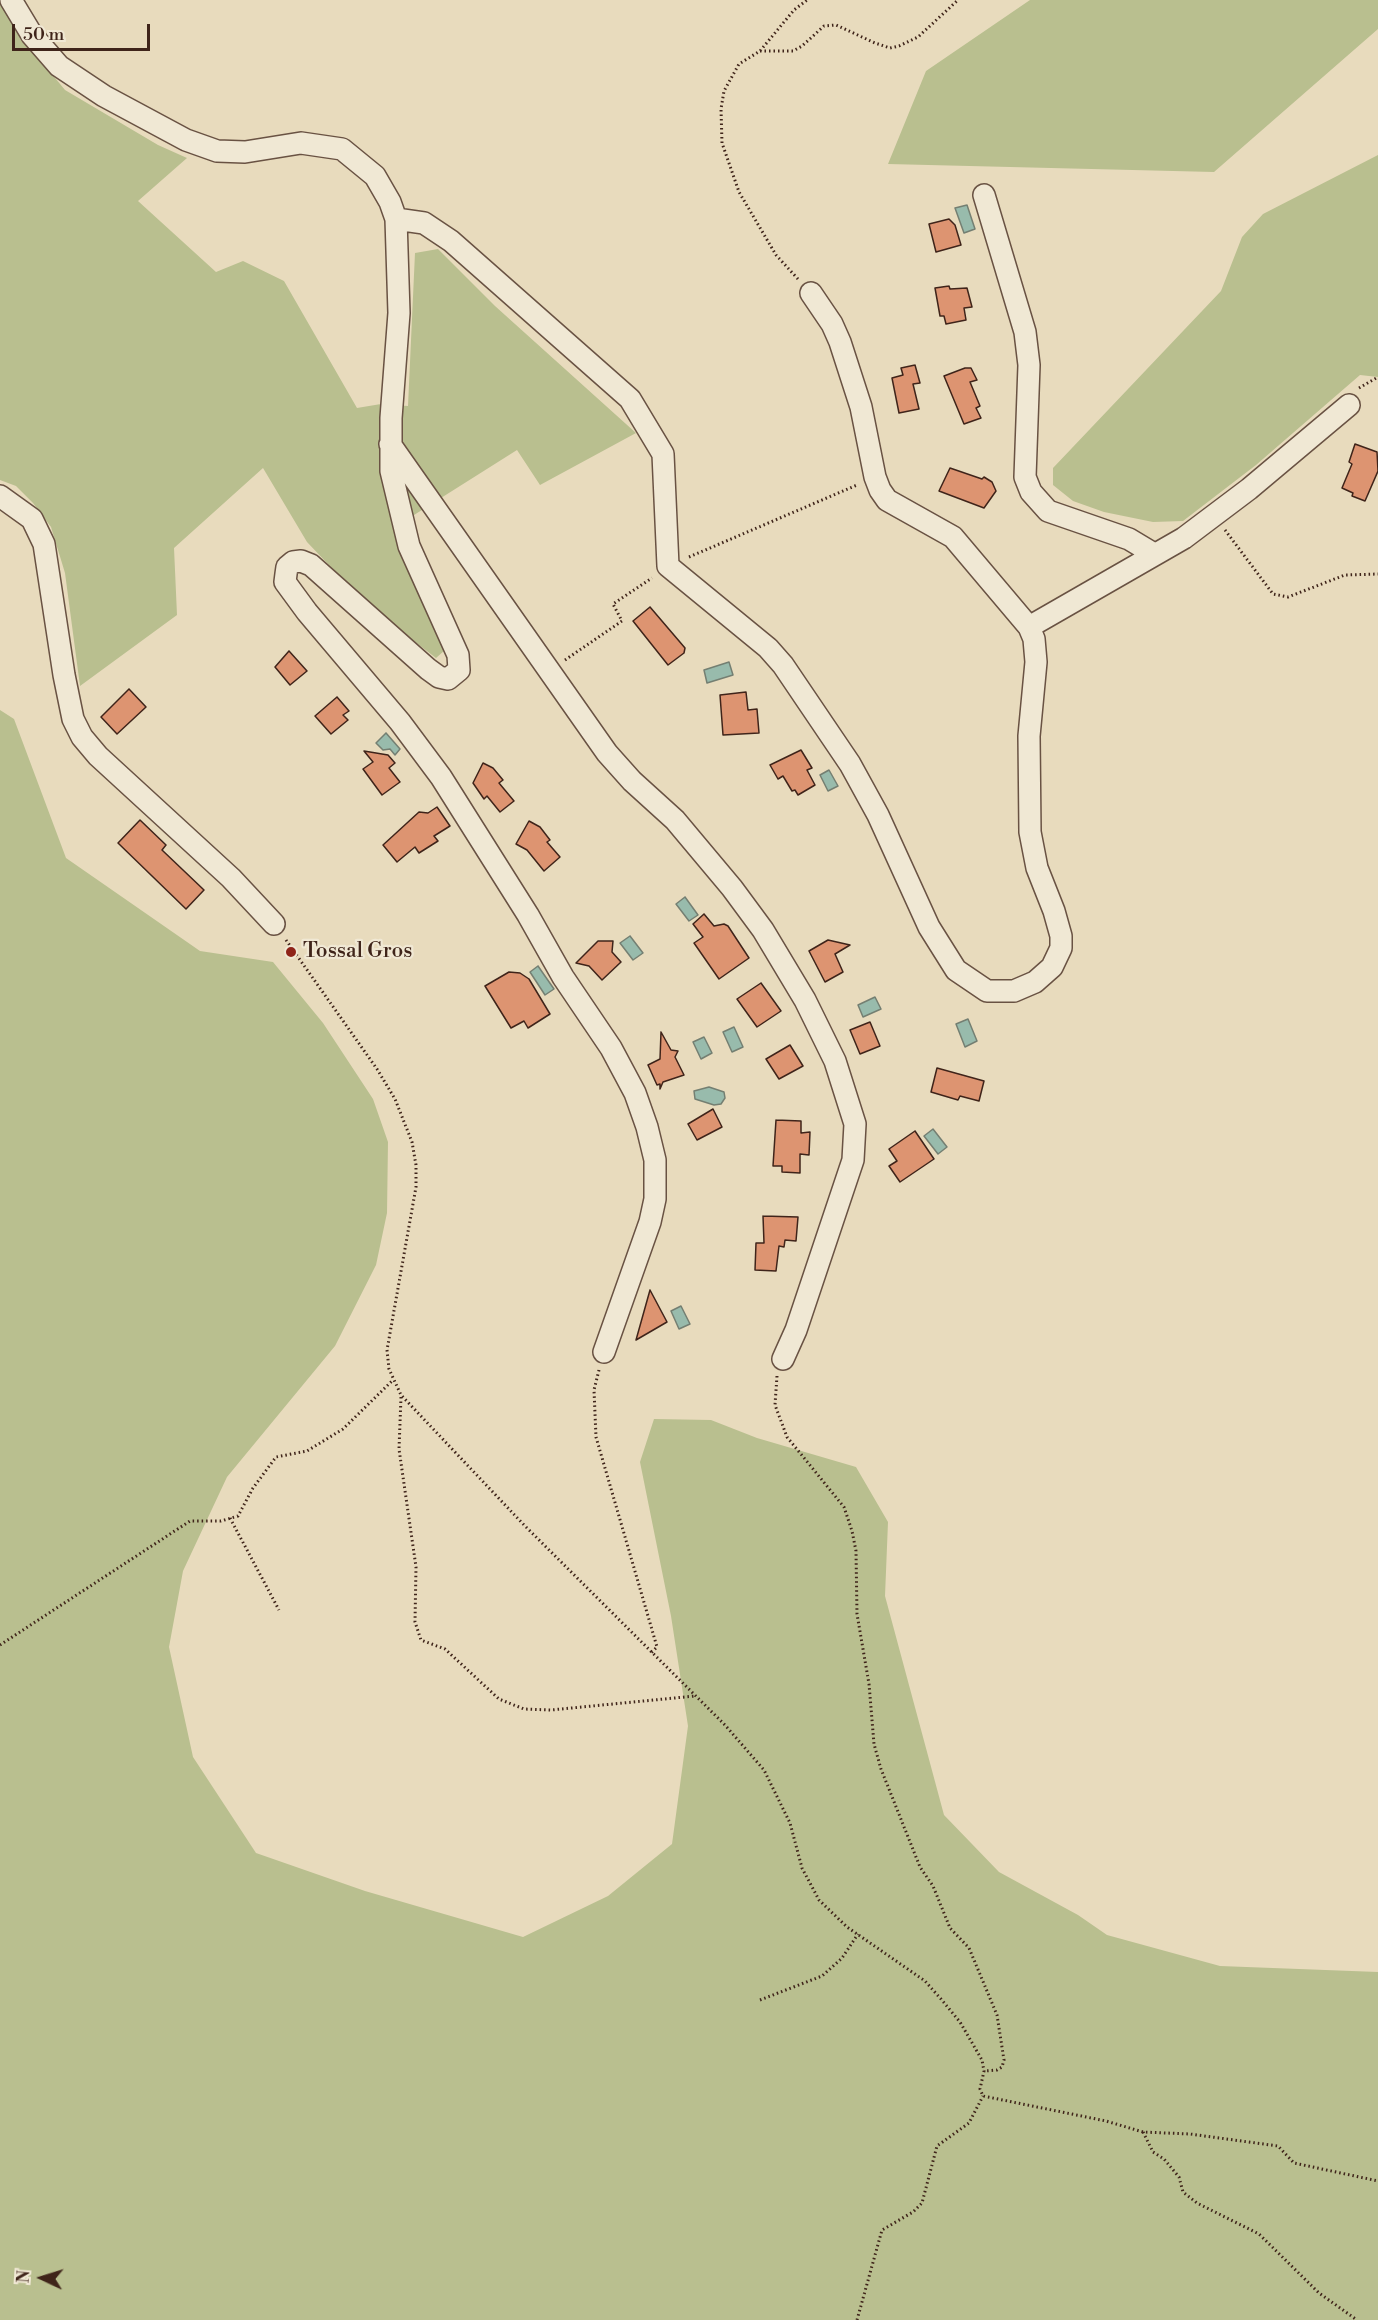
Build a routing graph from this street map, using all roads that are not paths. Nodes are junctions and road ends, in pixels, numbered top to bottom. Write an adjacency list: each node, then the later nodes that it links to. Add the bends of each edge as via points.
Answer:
1 (11, 0): 3 (street, via 32,35 59,66 105,96 186,140 217,151 245,152 301,143 342,149 375,177)
2 (984, 195): 8 (street, via 1025,332 1029,365 1025,477 1031,492 1048,511 1130,539)
3 (396, 219): 6 (street, via 399,314); 9 (street, via 424,223 451,242 630,399 663,454 668,566 730,615 783,665 865,790 939,947 956,970 987,991 1014,991 1035,982 1052,967 1061,948 1054,911 1032,851 1029,735 1036,648)
4 (811, 293): 9 (street, via 832,324 854,381 875,477 887,500 953,537)
5 (1349, 405): 8 (street, via 1215,517)
6 (390, 444): 11 (street, via 391,471 410,546 458,655 457,674 448,679 428,669 311,565 293,562 287,567 285,582 441,777 563,977 612,1048 635,1093 656,1160 655,1199); 12 (street, via 614,761 675,820 763,930 805,1000 845,1086 855,1124 853,1160)
7 (0, 496): 10 (street, via 32,519 44,544 64,675 73,719 82,737)
8 (1154, 554): 9 (street)
9 (1029, 627)
10 (274, 924)
11 (604, 1352)
12 (783, 1359)

